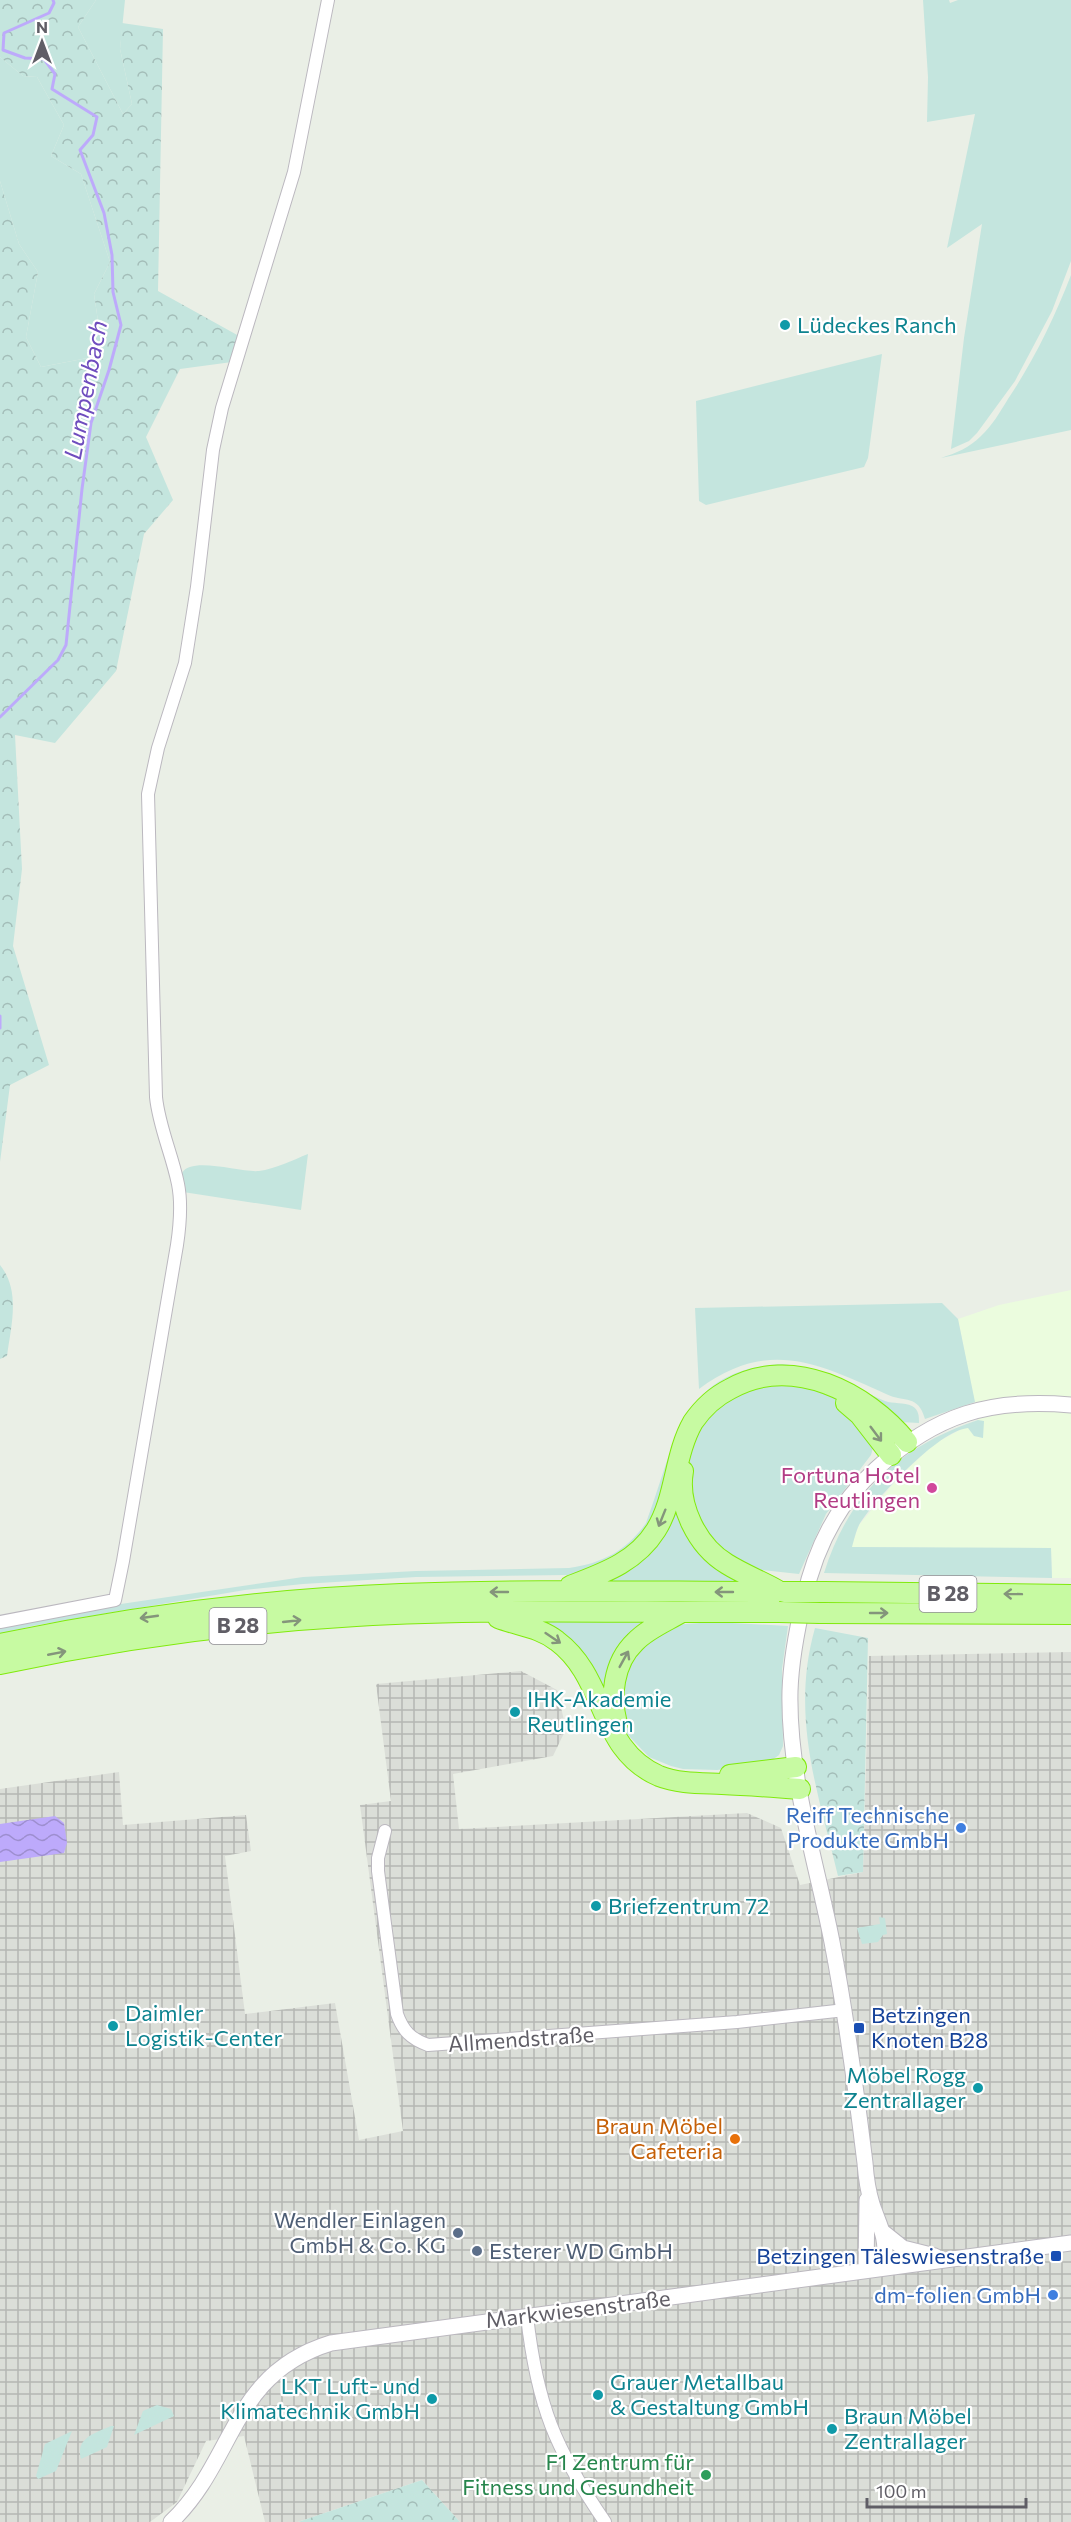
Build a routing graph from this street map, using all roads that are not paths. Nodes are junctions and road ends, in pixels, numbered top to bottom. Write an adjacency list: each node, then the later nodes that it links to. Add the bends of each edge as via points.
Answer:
1 (328, 0): 11 (street, via 294,172 222,408 185,663 148,794 156,1097 178,1185 180,1224 115,1600)
2 (1071, 1405): 3 (street, via 1016,1403 988,1407 927,1429)
3 (907, 1442): 4 (street); 5 (highway, one-way to 5, via 868,1406 818,1380 779,1374 742,1382 723,1392 695,1420 686,1437 664,1513 643,1547 627,1562)
4 (891, 1455): 6 (highway, one-way to 4, via 725,1563 695,1531 682,1495 682,1476 691,1439 700,1424 726,1397 744,1388 764,1382 798,1382 847,1403); 14 (street, via 849,1497 813,1565 796,1630 791,1672 790,1714)
5 (557, 1591): 6 (highway, B 28, one-way to 5); 12 (highway, B 28, one-way to 12, via 399,1594 248,1605 119,1622)
6 (783, 1592): 7 (highway, B 28, one-way to 6, bridge)
7 (1071, 1595)
8 (478, 1612): 9 (highway, B 28); 13 (highway, B 28, one-way to 8, via 91,1646 219,1628 347,1617); 15 (highway, one-way to 15, via 539,1630 565,1647 583,1668 620,1745 643,1768 683,1782)
9 (683, 1612): 10 (highway, B 28, one-way to 10, bridge); 14 (highway, one-way to 9, via 739,1774 682,1774 655,1766 630,1746 614,1710 615,1677 634,1642)
10 (1071, 1614)
11 (0, 1622)
12 (0, 1644)
13 (0, 1664)
14 (796, 1767): 15 (street)
15 (800, 1789): 17 (street)
16 (385, 1831): 17 (street, Allmendstraße, via 378,1871 397,2014 408,2035 428,2045)
17 (844, 2010): 18 (street)
18 (867, 2185): 19 (street); 22 (street)
19 (884, 2232): 21 (street, via 903,2248); 22 (street, via 884,2259)
20 (1071, 2243): 21 (street, Markwiesenstraße)
21 (943, 2260): 22 (street, Markwiesenstraße)
22 (870, 2269): 23 (street, Markwiesenstraße)
23 (527, 2316): 24 (street, Markwiesenstraße, via 344,2340 309,2350 272,2375 251,2397 199,2491); 25 (street, via 537,2383 549,2423 572,2472)
24 (171, 2522)
25 (605, 2522)

